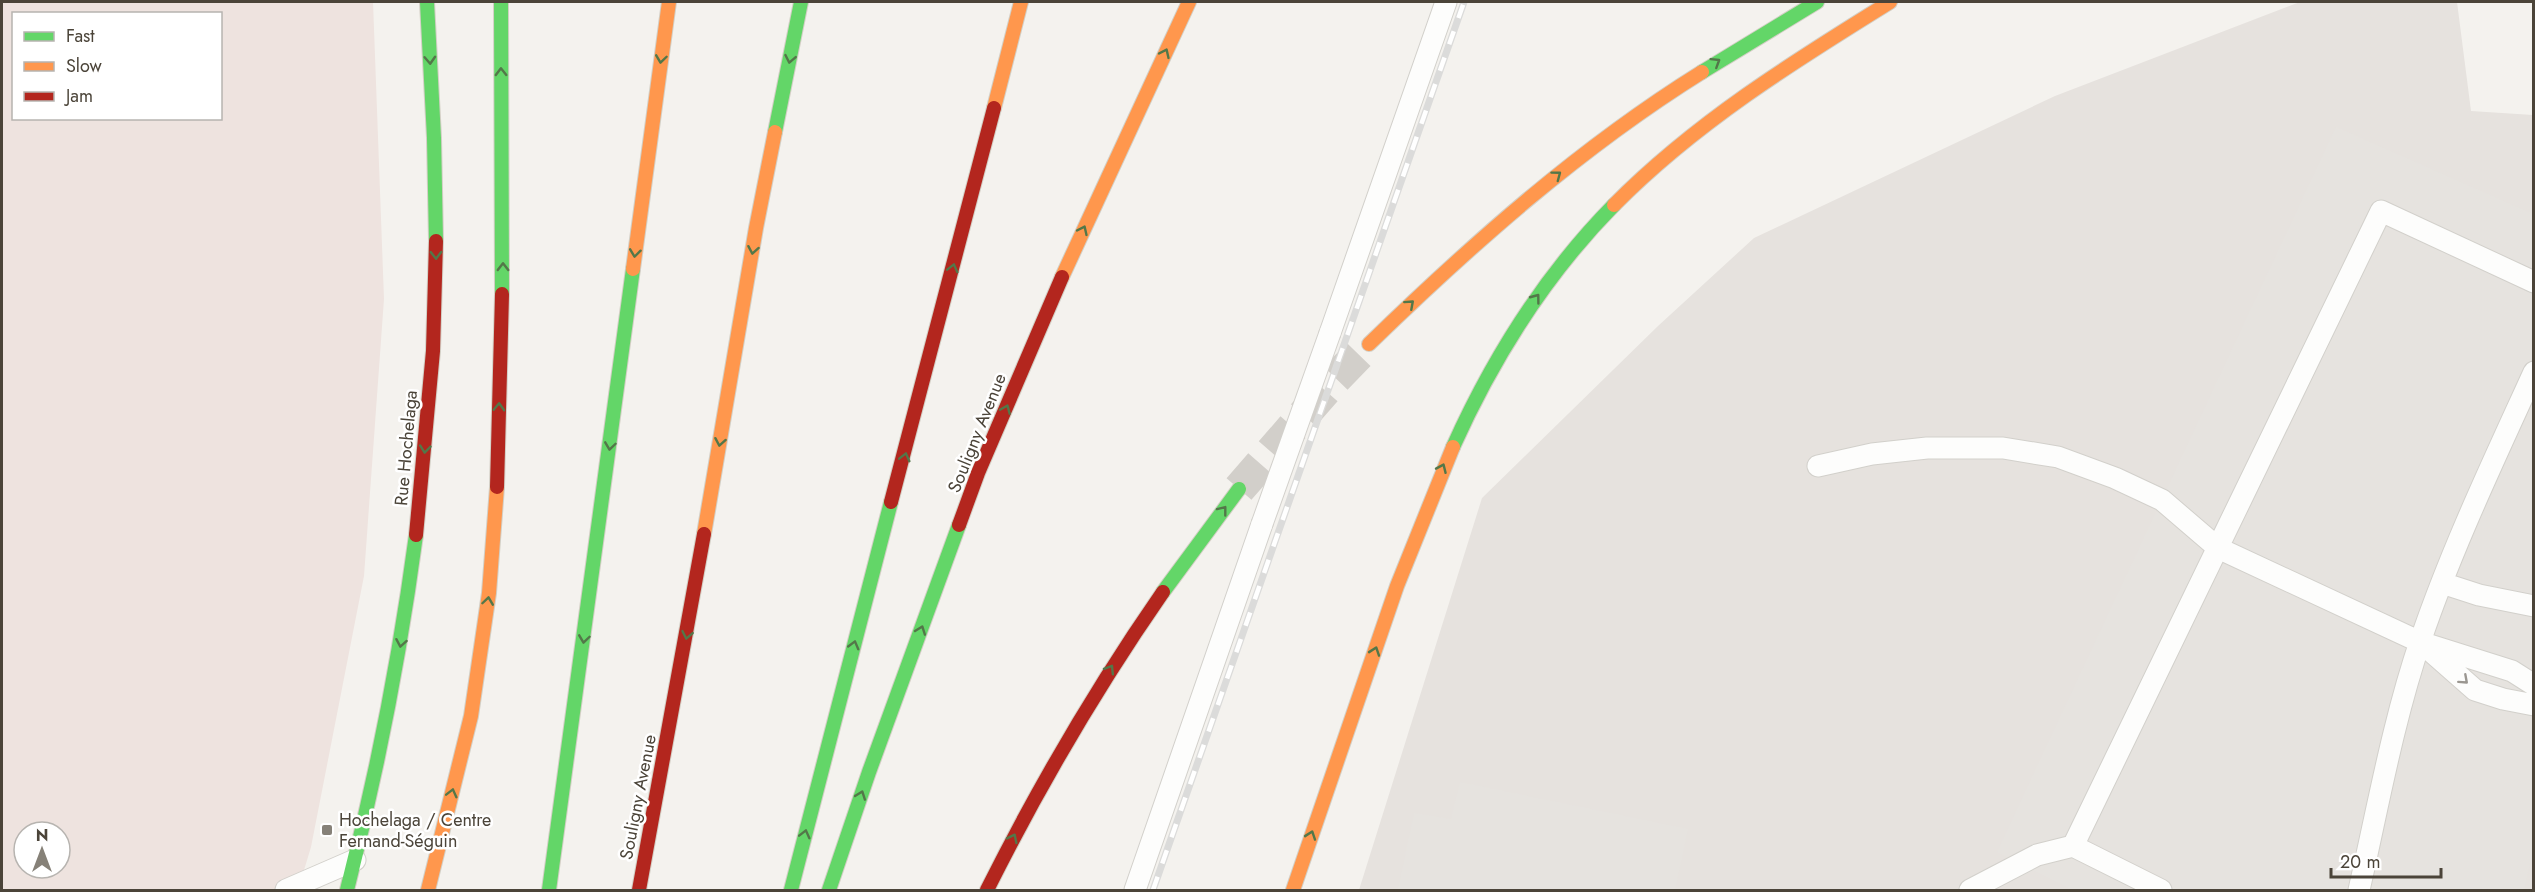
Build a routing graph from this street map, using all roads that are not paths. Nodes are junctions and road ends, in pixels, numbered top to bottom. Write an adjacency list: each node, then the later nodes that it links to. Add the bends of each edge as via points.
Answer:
1 (427, 2): 22 (main road, Rue Hochelaga, one-way to 22, via 435,149 436,270 429,419 402,642)
2 (501, 2): 25 (main road, one-way to 2, via 471,716 489,593 503,305)
3 (669, 2): 26 (main road, one-way to 26)
4 (801, 2): 27 (main road, Souligny Avenue, one-way to 27, via 756,228)
5 (1021, 2): 28 (main road, one-way to 5)
6 (1189, 2): 29 (main road, Souligny Avenue, one-way to 6, via 978,473 1073,252)
7 (1446, 2): 31 (lane, bridge)
8 (1817, 2): 11 (main road, one-way to 8, via 1488,233 1572,164 1699,73)
9 (1890, 2): 32 (main road, one-way to 9, via 1413,539 1441,469 1494,361 1525,313 1596,223 1635,184 1766,79)
10 (2534, 282): 15 (lane, via 2381,211)
11 (1369, 344)
12 (2534, 372): 16 (lane)
13 (1818, 465): 15 (lane, via 1927,448 2003,448 2058,457 2162,500)
14 (1239, 489): 30 (main road, one-way to 14, via 1017,829 1107,673)
15 (2218, 548): 18 (lane); 21 (lane)
16 (2442, 583): 17 (lane); 18 (lane)
17 (2534, 606)
18 (2420, 642): 19 (lane, via 2512,671); 20 (lane, one-way to 20, via 2475,690); 35 (lane, via 2397,722)
19 (2534, 686)
20 (2534, 705)
21 (2073, 846): 33 (lane, via 2037,855); 34 (lane)
22 (355, 860): 23 (lane); 24 (main road, Rue Hochelaga)
23 (286, 891)
24 (347, 891)
25 (428, 891)
26 (549, 891)
27 (639, 891)
28 (791, 891)
29 (829, 891)
30 (987, 891)
31 (1135, 891)
32 (1293, 891)
33 (1970, 891)
34 (2161, 891)
35 (2359, 891)

